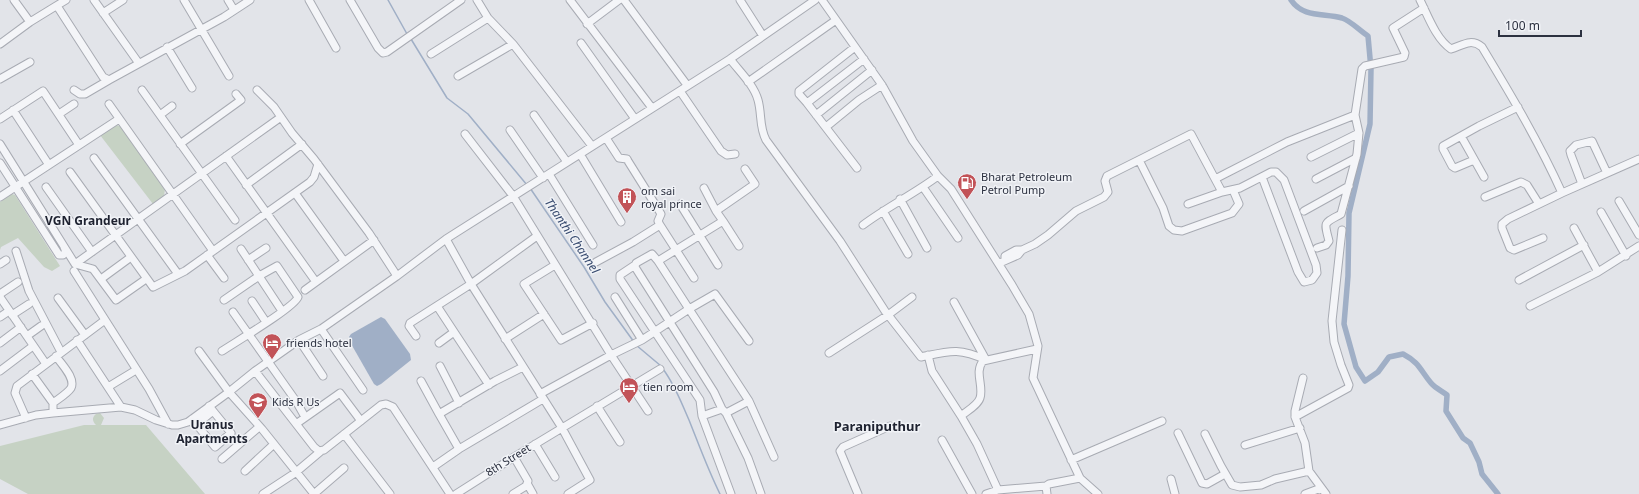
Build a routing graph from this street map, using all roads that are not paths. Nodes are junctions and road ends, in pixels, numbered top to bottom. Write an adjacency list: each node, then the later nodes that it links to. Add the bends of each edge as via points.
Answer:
1 (14, 0): 25 (street)
2 (66, 0): 19 (street)
3 (94, 0): 22 (street)
4 (124, 0): 22 (street)
5 (184, 0): 27 (street)
6 (228, 0): 21 (street)
7 (250, 0): 21 (street)
8 (309, 0): 34 (street)
9 (350, 0): 10 (street, via 381,52 387,52)
10 (461, 0)
11 (477, 0): 23 (street)
12 (570, 0): 26 (street)
13 (624, 0): 46 (street)
14 (740, 0): 28 (street)
15 (815, 0): 28 (street)
16 (822, 0): 24 (street)
17 (1420, 0): 20 (street)
18 (615, 1): 26 (street)
19 (56, 6): 25 (street); 44 (street, via 103,77)
20 (1424, 8): 58 (street, via 1440,39 1451,49 1470,42 1477,43 1482,48); 65 (street, via 1393,28 1405,53 1404,57 1365,66 1361,74)
21 (234, 10): 27 (street)
22 (103, 13): 39 (street)
23 (488, 18): 30 (street); 35 (street)
24 (836, 20): 33 (street); 45 (street)
25 (30, 22): 29 (street)
26 (587, 24): 59 (street)
27 (202, 28): 32 (street); 41 (street)
28 (763, 36): 36 (street)
29 (0, 44)
30 (513, 44): 42 (street); 80 (street)
31 (581, 44): 69 (street)
32 (167, 47): 39 (street); 48 (street)
33 (855, 47): 37 (street); 54 (street, via 800,91 799,94)
34 (336, 48)
35 (431, 54)
36 (730, 59): 45 (street); 46 (street)
37 (864, 59): 40 (street); 54 (street)
38 (30, 62): 43 (street)
39 (138, 62): 44 (street)
40 (872, 70): 47 (street); 64 (street)
41 (229, 76)
42 (458, 76)
43 (0, 79)
44 (108, 80): 49 (street, via 84,94)
45 (748, 82): 201 (street, via 758,99 762,132 766,140 840,241)
46 (688, 85): 52 (street)
47 (882, 85): 70 (street); 100 (street, via 913,141)
48 (192, 88)
49 (74, 90)
50 (142, 90): 62 (street)
51 (257, 90): 66 (street)
52 (680, 91): 59 (street); 82 (street, via 721,151 727,156)
53 (236, 94): 77 (street, via 241,100)
54 (807, 103): 64 (street)
55 (74, 104): 61 (street)
56 (109, 104): 68 (street)
57 (172, 106): 62 (street)
58 (1518, 107): 74 (street); 116 (street, via 1546,157)
59 (652, 108): 69 (street)
60 (13, 110): 61 (street, via 43,91); 67 (street); 93 (street)
61 (59, 114): 79 (street)
62 (160, 115): 77 (street)
63 (534, 115): 90 (street)
64 (816, 115): 70 (street)
65 (1355, 115): 72 (street); 103 (street, via 1286,142)
66 (281, 117): 78 (street); 83 (street)
67 (0, 119)
68 (119, 119): 79 (street); 117 (street)
69 (635, 119): 75 (street)
70 (826, 127): 94 (street)
71 (510, 130): 99 (street)
72 (1359, 133): 84 (street); 86 (street)
73 (465, 134): 118 (street)
74 (1461, 136): 89 (street); 89 (street, via 1443,148 1452,166 1457,168)
75 (606, 138): 80 (street); 135 (street, via 619,158 627,159 658,209)
76 (0, 144): 105 (street)
77 (180, 144): 98 (street)
78 (302, 144): 92 (street); 107 (street)
79 (79, 145): 93 (street)
80 (592, 146): 81 (street)
81 (580, 154): 90 (street); 134 (street)
82 (735, 154)
83 (226, 156): 98 (street); 107 (street)
84 (1311, 157)
85 (94, 158): 131 (street)
86 (1356, 158): 104 (street); 108 (street)
87 (1639, 159): 97 (street)
88 (1139, 160): 103 (street, via 1191,134); 113 (street, via 1169,226 1174,230 1182,231 1232,213 1238,204); 167 (street, via 1107,176 1105,181 1108,192 1104,197 1076,211 1048,236)
89 (1474, 160): 102 (street)
90 (567, 162): 99 (street)
91 (0, 164): 109 (street)
92 (318, 164): 115 (street, via 313,180); 146 (street)
93 (50, 165): 105 (street)
94 (857, 168)
95 (745, 169): 126 (street, via 755,184)
96 (70, 172): 140 (street)
97 (1607, 173): 106 (street); 106 (street, via 1592,140 1576,145 1570,151)
98 (202, 174): 117 (street); 132 (street)
99 (546, 176): 118 (street); 147 (street)
100 (938, 176): 111 (street); 167 (street, via 951,189)
101 (1262, 177): 101 (street, via 1276,172 1284,180 1316,265 1317,273 1312,280 1304,282 1298,272); 113 (street)
102 (1484, 177)
103 (1215, 179): 114 (street)
104 (1316, 180)
105 (24, 182): 109 (street); 151 (street)
106 (1582, 184): 116 (street)
107 (246, 185): 130 (street)
108 (1348, 186): 128 (street); 154 (street, via 1341,214 1325,226 1329,241)
109 (15, 187): 119 (street); 151 (street, via 57,254 64,254)
110 (46, 187): 158 (street)
111 (924, 187): 121 (street); 143 (street)
112 (704, 188): 126 (street)
113 (1233, 190): 114 (street)
114 (1222, 192): 124 (street)
115 (295, 193): 130 (street); 165 (street)
116 (1562, 193): 125 (street)
117 (173, 194): 131 (street); 159 (street)
118 (513, 196): 141 (street); 145 (street)
119 (0, 197)
120 (1485, 197): 125 (street, via 1521,182 1527,185)
121 (900, 199): 127 (street); 153 (street)
122 (1619, 201): 139 (street)
123 (680, 204): 142 (street)
124 (1188, 204)
125 (1539, 204): 144 (street, via 1508,219 1502,224 1502,228 1510,248 1514,250)
126 (716, 211): 133 (street)
127 (883, 211): 136 (street); 160 (street)
128 (1304, 211)
129 (1601, 212): 161 (street)
130 (266, 213): 159 (street); 182 (street)
131 (138, 219): 140 (street); 173 (street)
132 (234, 220)
133 (722, 221): 142 (street); 148 (street)
134 (621, 222)
135 (660, 225): 157 (street); 166 (street)
136 (863, 225)
137 (1574, 228): 149 (street)
138 (1342, 230): 263 (street, via 1332,321 1334,342 1349,385 1345,390)
139 (1639, 235)
140 (115, 236): 158 (street); 162 (street)
141 (537, 236): 168 (street); 183 (street)
142 (699, 236): 157 (street); 170 (street)
143 (958, 238)
144 (1543, 238)
145 (446, 239): 175 (street); 183 (street)
146 (374, 240): 165 (street); 175 (street)
147 (593, 245)
148 (739, 246)
149 (1584, 246): 172 (street); 180 (street)
150 (1639, 246): 161 (street)
151 (64, 247): 171 (street)
152 (266, 248): 163 (street)
153 (927, 248)
154 (1317, 248)
155 (241, 249): 163 (street)
156 (16, 251): 228 (street, via 29,291)
157 (676, 251): 164 (street); 178 (street)
158 (92, 252): 171 (street)
159 (210, 253): 173 (street); 177 (street)
160 (908, 254)
161 (1626, 256): 172 (street)
162 (131, 257): 176 (street); 179 (street)
163 (248, 260): 174 (street)
164 (658, 261): 169 (street, via 652,254); 196 (street)
165 (344, 262): 182 (street)
166 (596, 262)
167 (999, 264): 224 (street, via 1029,314)
168 (555, 265): 200 (street, via 524,284); 206 (street)
169 (635, 265): 205 (street); 211 (street, via 619,278)
170 (718, 265)
171 (75, 268): 179 (street, via 93,269); 203 (street)
172 (1598, 272): 195 (street)
173 (178, 274): 176 (street, via 153,287)
174 (259, 276): 190 (street); 197 (street); 197 (street, via 277,266 297,295 298,299)
175 (397, 276): 209 (street)
176 (146, 278): 179 (street, via 116,300)
177 (224, 278)
178 (694, 278)
179 (101, 279)
180 (1518, 280)
181 (18, 282): 185 (street)
182 (316, 282): 184 (street)
183 (471, 284): 194 (street); 216 (street)
184 (305, 290)
185 (0, 294)
186 (0, 297): 199 (street)
187 (615, 297): 222 (street)
188 (912, 297): 201 (street)
189 (58, 298): 213 (street)
190 (224, 300)
191 (252, 301): 204 (street)
192 (954, 302): 231 (street)
193 (29, 304): 199 (street)
194 (437, 306): 210 (street); 215 (street, via 409,324)
195 (1530, 306)
196 (689, 309): 205 (street); 219 (street, via 716,294); 250 (street)
197 (282, 311): 204 (street)
198 (233, 312): 212 (street)
199 (11, 313): 202 (street); 208 (street)
200 (544, 314): 206 (street, via 561,340); 216 (street)
201 (888, 315): 227 (street); 230 (street, via 921,357)
202 (0, 317)
203 (105, 320): 213 (street); 237 (street)
204 (266, 322): 212 (street)
205 (670, 322): 211 (street); 257 (street)
206 (592, 323): 229 (street)
207 (41, 326): 214 (street)
208 (21, 328): 214 (street); 220 (street)
209 (321, 329): 218 (street); 247 (street)
210 (454, 332): 221 (street); 244 (street)
211 (656, 332): 222 (street); 260 (street, via 700,400)
212 (249, 333): 226 (street); 232 (street)
213 (85, 335): 217 (street)
214 (27, 336): 223 (street)
215 (416, 336)
216 (505, 339): 235 (street)
217 (77, 340): 228 (street); 246 (street)
218 (300, 340): 232 (street); 241 (street)
219 (749, 341)
220 (0, 343)
221 (439, 343)
222 (637, 343): 229 (street)
223 (33, 346): 233 (street); 238 (street)
224 (1038, 349): 231 (street); 288 (street, via 1033,378)
225 (199, 351): 248 (street)
226 (222, 351)
227 (829, 353)
228 (58, 354): 233 (street); 252 (street, via 72,383 67,392)
229 (610, 355): 245 (street); 249 (street)
230 (928, 356): 231 (street, via 947,351 963,351); 261 (street, via 932,371)
231 (986, 360): 261 (street, via 979,368 980,398)
232 (269, 362): 239 (street); 262 (street)
233 (46, 364): 240 (street)
234 (440, 366): 251 (street)
235 (523, 367): 244 (street); 249 (street)
236 (660, 369): 245 (street, 8th Street)
237 (136, 370): 246 (street); 268 (street)
238 (0, 371)
239 (255, 371): 248 (street); 269 (street)
240 (32, 374): 252 (street); 264 (street, via 15,389)
241 (323, 376)
242 (1303, 378): 263 (street, via 1295,411)
243 (421, 381): 259 (street)
244 (489, 384): 251 (street)
245 (631, 386): 253 (street, 8th Street); 256 (street)
246 (108, 387): 254 (street)
247 (363, 390)
248 (229, 392): 255 (street); 272 (street)
249 (542, 396): 273 (street); 283 (street)
250 (750, 401): 257 (street); 286 (street)
251 (459, 402): 259 (street)
252 (53, 403): 258 (street)
253 (597, 406): 273 (street, 8th Street); 279 (street)
254 (120, 407): 258 (street); 268 (street, via 135,410)
255 (211, 408): 267 (street); 267 (street, via 231,433 215,447)
256 (648, 411)
257 (724, 411): 260 (street); 312 (street, via 748,458)
258 (53, 412): 264 (street)
259 (439, 414): 283 (street)
260 (702, 416): 311 (street)
261 (961, 416): 301 (street)
262 (305, 417): 265 (street, via 341,392); 269 (street)
263 (1296, 417): 274 (street)
264 (26, 418): 270 (street)
265 (361, 421): 276 (street); 289 (street, via 381,405 393,407)
266 (1162, 421): 288 (street)
267 (194, 422): 268 (street)
268 (168, 424)
269 (296, 424): 284 (street, via 314,447)
270 (0, 425)
271 (890, 426): 313 (street, via 843,446 840,452)
272 (259, 427): 280 (street); 287 (street)
273 (562, 428): 281 (street, 8th Street); 310 (street, via 590,480)
274 (1300, 428): 282 (street); 292 (street)
275 (1178, 433): 294 (street, via 1202,483 1207,484)
276 (344, 434): 284 (street); 305 (street)
277 (1205, 434): 294 (street)
278 (942, 440): 314 (street)
279 (620, 442)
280 (274, 444): 291 (street); 293 (street)
281 (535, 444): 285 (street, 8th Street); 295 (street)
282 (1245, 445)
283 (459, 449): 289 (street)
284 (321, 451): 293 (street)
285 (514, 456): 298 (street); 307 (street, 8th Street)
286 (774, 457)
287 (222, 459)
288 (1071, 460): 296 (street)
289 (433, 467): 306 (street)
290 (344, 468): 304 (street)
291 (245, 471)
292 (1309, 471): 300 (street); 302 (street)
293 (295, 473): 303 (street); 304 (street)
294 (1225, 474): 302 (street, via 1232,485)
295 (555, 477)
296 (1080, 478): 299 (street); 317 (street)
297 (1171, 479): 318 (street)
298 (528, 485): 308 (street); 309 (street)
299 (1046, 486): 301 (street); 316 (street)
300 (1321, 488): 319 (street); 320 (street)
301 (998, 490): 315 (street)
302 (1241, 490)
303 (264, 494)
304 (314, 494)
305 (390, 494)
306 (450, 494)
307 (456, 494)
308 (513, 494)
309 (533, 494)
310 (568, 494)
311 (731, 494)
312 (761, 494)
313 (858, 494)
314 (972, 494)
315 (986, 494)
316 (1047, 494)
317 (1098, 494)
318 (1175, 494)
319 (1305, 494)
320 (1326, 494)

